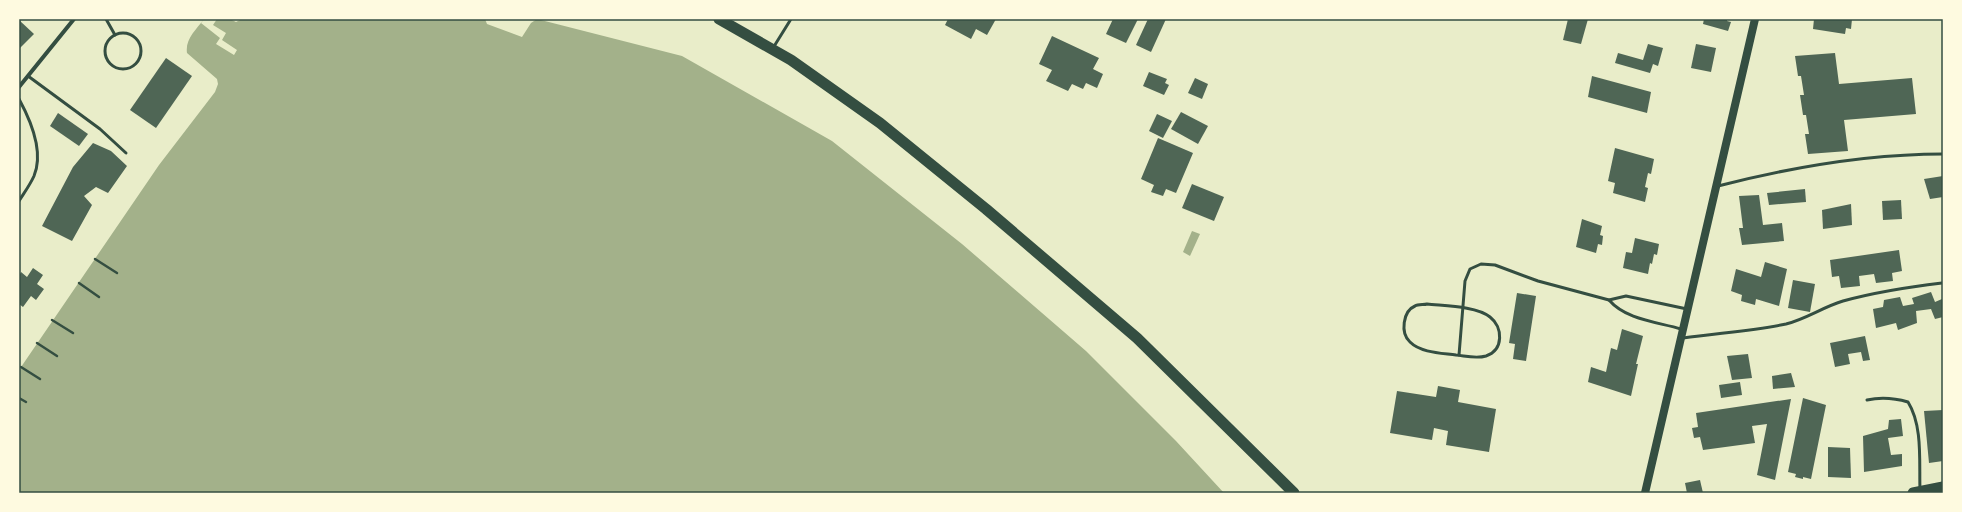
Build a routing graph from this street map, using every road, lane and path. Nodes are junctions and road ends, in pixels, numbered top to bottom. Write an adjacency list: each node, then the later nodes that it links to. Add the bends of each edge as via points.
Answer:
1 (74, 19): 8 (street)
2 (106, 19): 6 (lane)
3 (719, 19): 7 (highway)
4 (791, 19): 7 (lane)
5 (1755, 19): 13 (main road)
6 (115, 35): 6 (lane, via 126,33 135,37 141,46 141,56 136,65 126,70 116,68 108,62 106,47)
7 (772, 50): 36 (highway, via 791,60 880,123 1004,224 1137,338)
8 (28, 76): 9 (street); 11 (lane, via 100,129)
9 (19, 87)
10 (19, 99): 14 (lane, via 28,116 38,157 34,176)
11 (126, 153)
12 (1943, 154): 13 (lane, via 1915,154 1836,163 1768,173)
13 (1716, 186): 22 (main road)
14 (19, 201)
15 (95, 259): 16 (path)
16 (117, 273)
17 (79, 283): 19 (path)
18 (1942, 283): 25 (lane, via 1894,288 1824,308 1807,318 1786,324)
19 (99, 296)
20 (1609, 300): 21 (lane, via 1538,282 1495,265 1482,264 1470,270 1465,281); 22 (lane, via 1626,296); 25 (lane, via 1616,308 1628,314)
21 (1462, 309): 27 (lane); 27 (lane, via 1489,316 1496,322 1500,341 1494,352 1486,356 1471,358); 27 (lane, via 1427,304 1415,306 1406,313 1404,323 1405,334 1410,342 1430,352)
22 (1688, 310): 25 (main road)
23 (52, 320): 24 (path)
24 (73, 333)
25 (1682, 334): 37 (main road)
26 (37, 343): 28 (path)
27 (1459, 355)
28 (57, 356)
29 (21, 367): 30 (path)
30 (40, 379)
31 (19, 398): 33 (path)
32 (1867, 400): 35 (lane, via 1877,398 1908,402 1914,412 1918,432)
33 (26, 402)
34 (1943, 487): 35 (highway)
35 (1917, 492)
36 (1294, 493)
37 (1645, 493)

